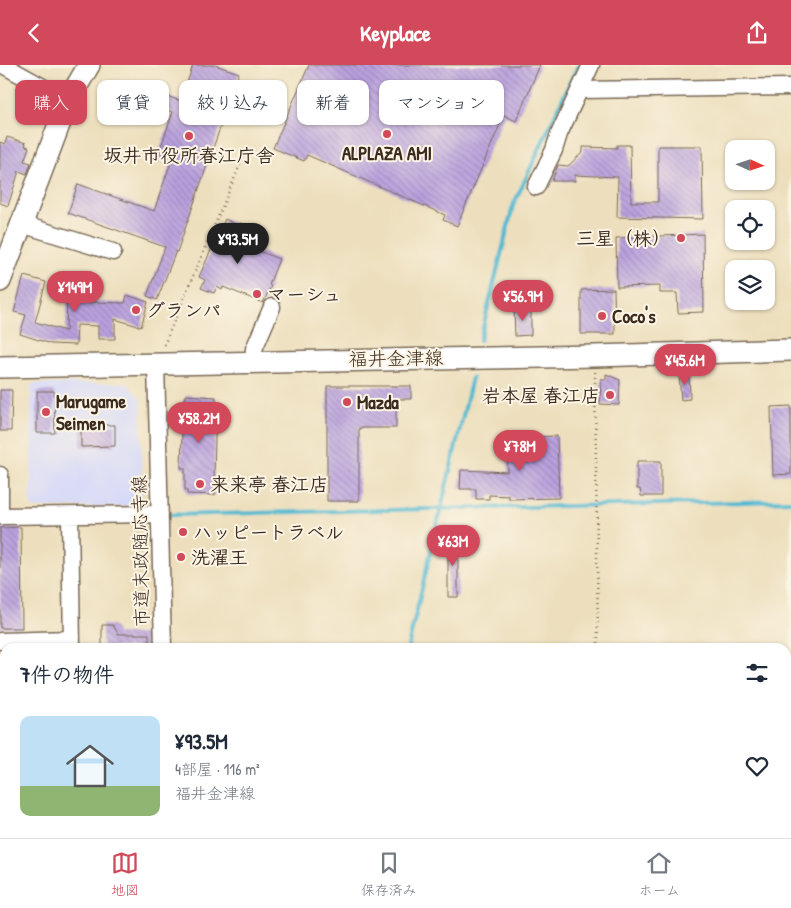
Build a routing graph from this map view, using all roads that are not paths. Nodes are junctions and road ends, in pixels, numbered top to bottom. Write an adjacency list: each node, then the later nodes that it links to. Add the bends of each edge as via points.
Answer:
1 (3, 65): 4 (street)
2 (89, 65): 5 (main road)
3 (591, 65): 7 (street)
4 (30, 80)
5 (80, 80)
6 (791, 87): 7 (street)
7 (580, 90): 9 (street)
8 (59, 125): 10 (main road)
9 (536, 187)
10 (22, 224): 11 (street); 12 (main road)
11 (113, 252)
12 (0, 281)
13 (272, 307): 16 (street, via 254,349)
14 (791, 350): 16 (main road, 福井金津線)
15 (160, 354): 16 (main road, 福井金津線); 17 (main road, 福井金津線); 19 (street, 市道末政随応寺線)
16 (253, 361)
17 (0, 367)
18 (0, 475): 20 (street)
19 (160, 514): 21 (street); 24 (street, 市道末政随応寺線)
20 (0, 516): 21 (street)
21 (70, 516): 23 (street)
22 (0, 641): 23 (street)
23 (72, 643)
24 (162, 643)

